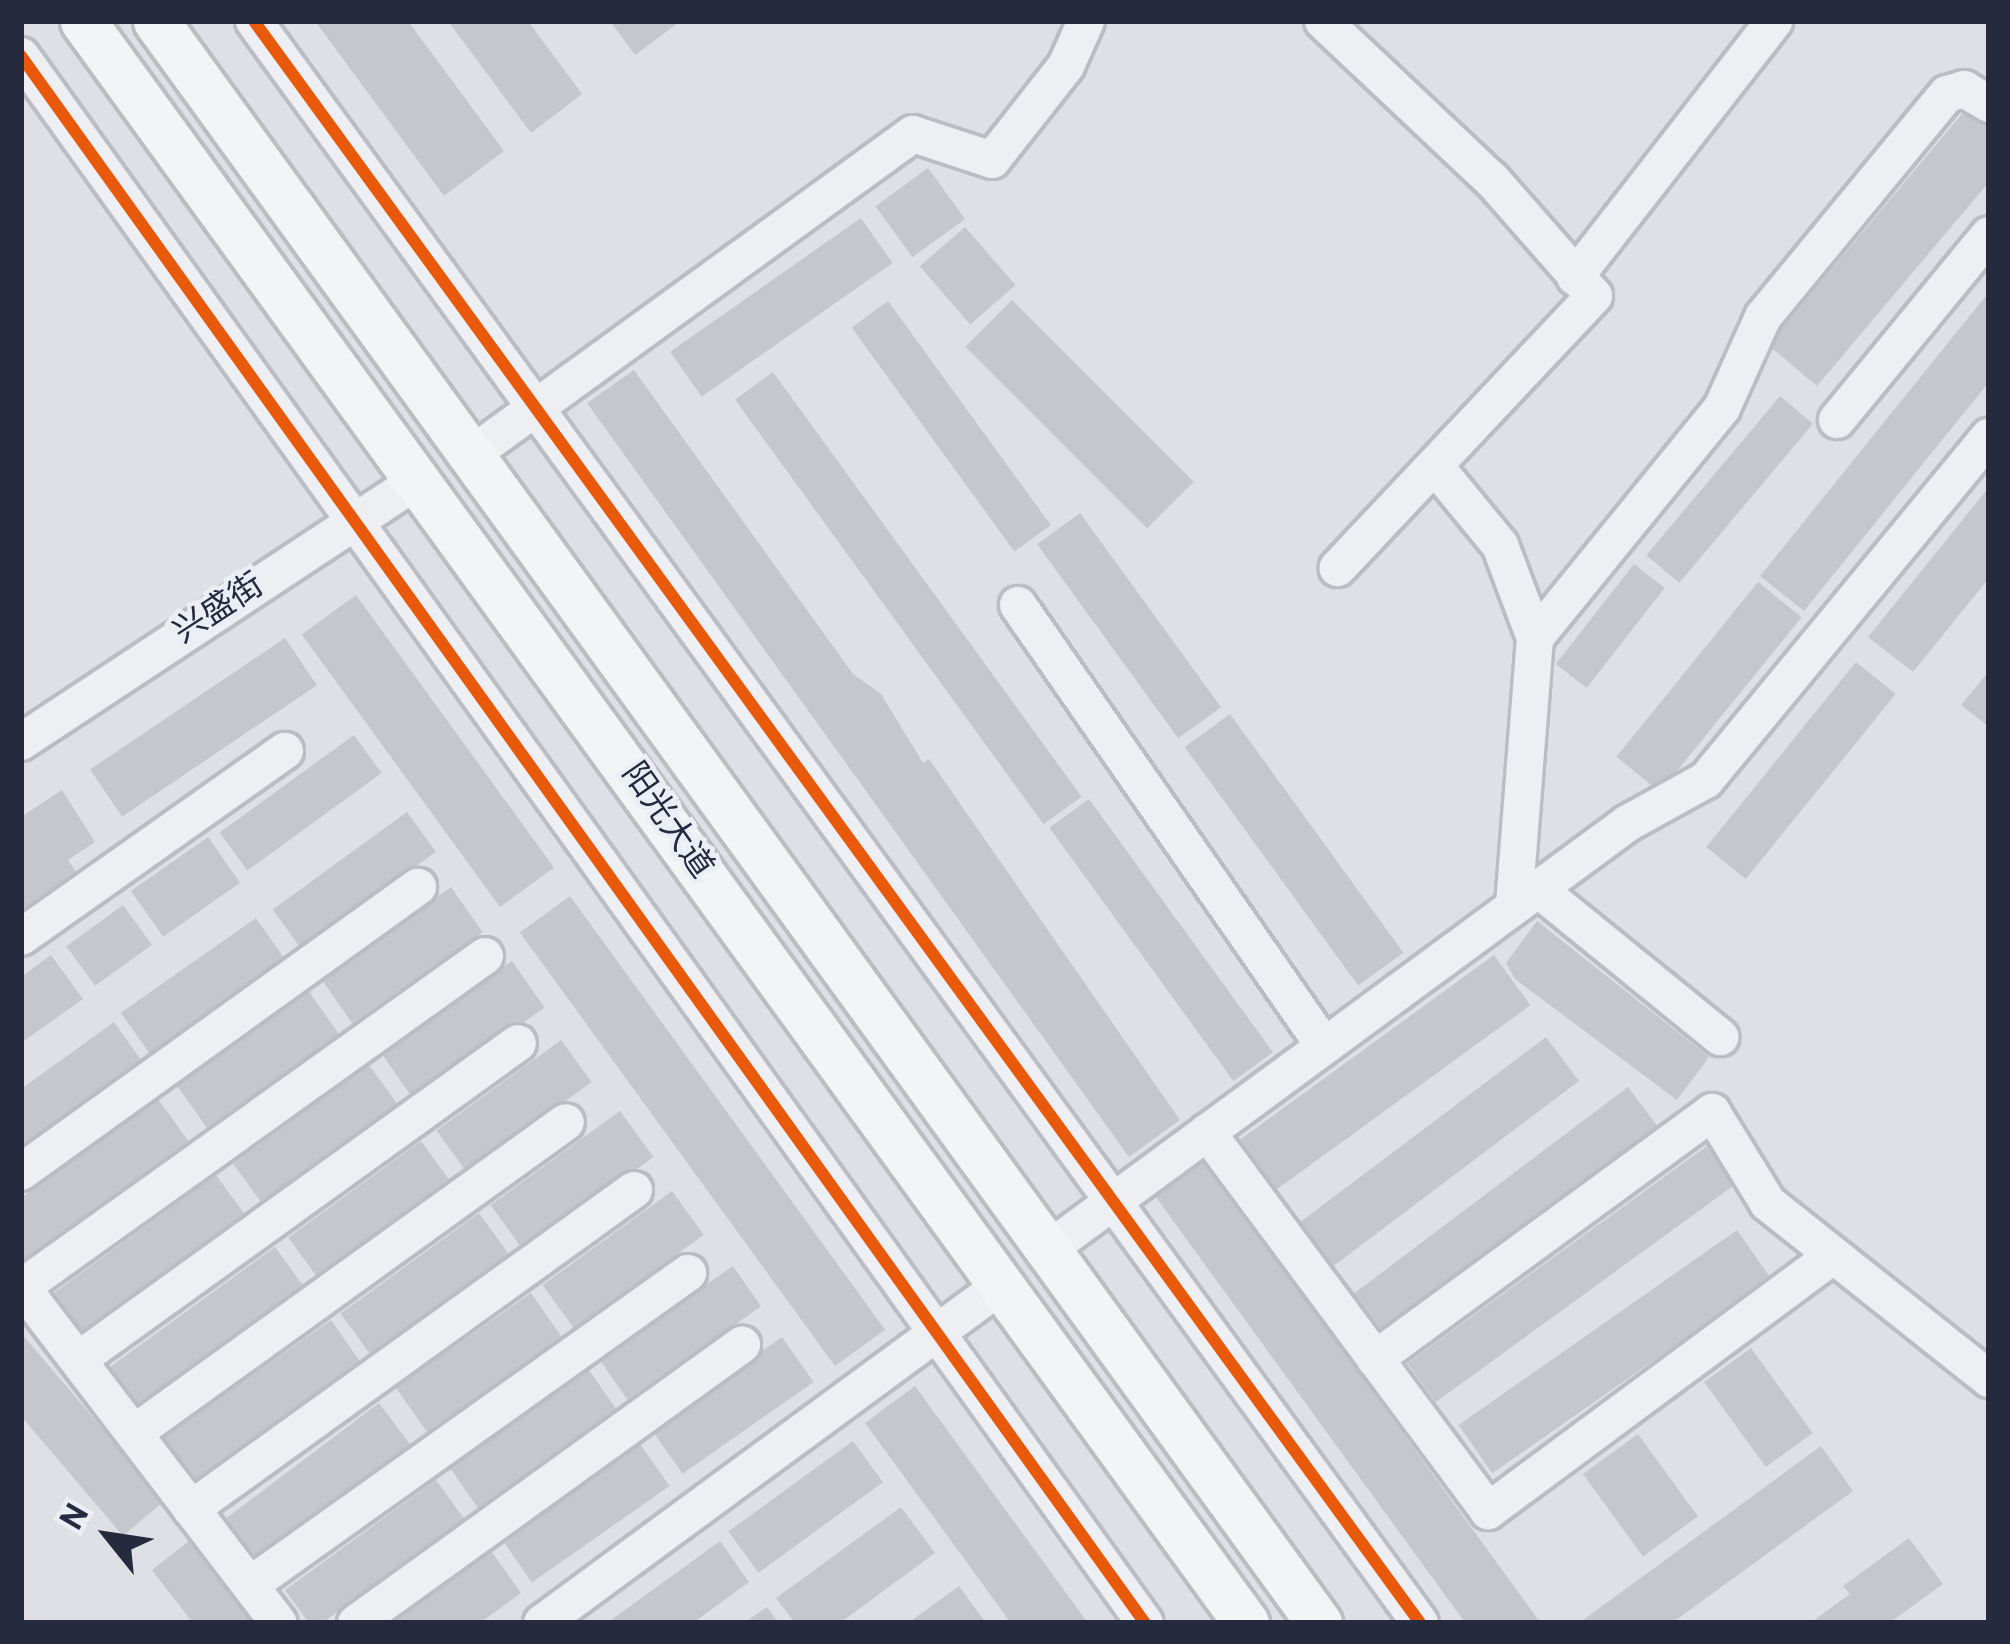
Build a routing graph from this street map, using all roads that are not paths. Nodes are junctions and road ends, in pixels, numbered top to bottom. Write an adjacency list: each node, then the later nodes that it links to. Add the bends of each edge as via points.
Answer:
1 (83, 21): 16 (main road, 阳光大道)
2 (156, 21): 14 (main road, 阳光大道)
3 (254, 21): 11 (street)
4 (1086, 21): 11 (street, via 1066,66 992,160 913,134)
5 (1323, 21): 10 (street, via 1492,180)
6 (1774, 21): 10 (street)
7 (21, 56): 17 (street)
8 (1989, 104): 20 (street, via 1964,89 1947,94 1763,317 1722,408)
9 (1989, 235): 12 (street)
10 (1575, 277): 15 (street, via 1594,296)
11 (538, 406): 14 (street); 34 (street)
12 (1837, 419)
13 (1989, 437): 24 (street, via 1730,756 1678,800 1628,823)
14 (472, 454): 35 (main road, 阳光大道)
15 (1435, 466): 18 (street); 20 (street, via 1500,545)
16 (418, 480): 17 (street, 兴盛街); 38 (main road, 阳光大道)
17 (358, 520): 21 (street, 兴盛街); 40 (street)
18 (1338, 568)
19 (1018, 605): 29 (street)
20 (1534, 638): 24 (street)
21 (23, 736)
22 (285, 751): 25 (street)
23 (418, 887): 32 (street)
24 (1535, 891): 27 (street); 29 (street)
25 (21, 937)
26 (485, 956): 39 (street)
27 (1720, 1037)
28 (518, 1043): 43 (street)
29 (1324, 1046): 31 (street)
30 (566, 1122): 45 (street)
31 (1207, 1132): 34 (street); 42 (street)
32 (21, 1172)
33 (634, 1190): 46 (street)
34 (1112, 1202): 35 (street); 54 (street)
35 (1046, 1251): 53 (main road, 阳光大道)
36 (1831, 1257): 42 (street, via 1768,1203 1712,1112); 42 (street, via 1488,1511); 44 (street)
37 (688, 1273): 47 (street)
38 (999, 1286): 40 (street); 52 (main road, 阳光大道)
39 (21, 1287): 43 (street)
40 (934, 1334): 50 (street); 51 (street)
41 (742, 1345): 49 (street)
42 (1375, 1359)
43 (78, 1360): 45 (street)
44 (1989, 1378)
45 (134, 1433): 46 (street)
46 (191, 1509): 47 (street)
47 (250, 1586): 48 (street)
48 (279, 1623)
49 (356, 1623)
50 (542, 1623)
51 (1145, 1623)
52 (1246, 1623)
53 (1318, 1623)
54 (1420, 1623)

